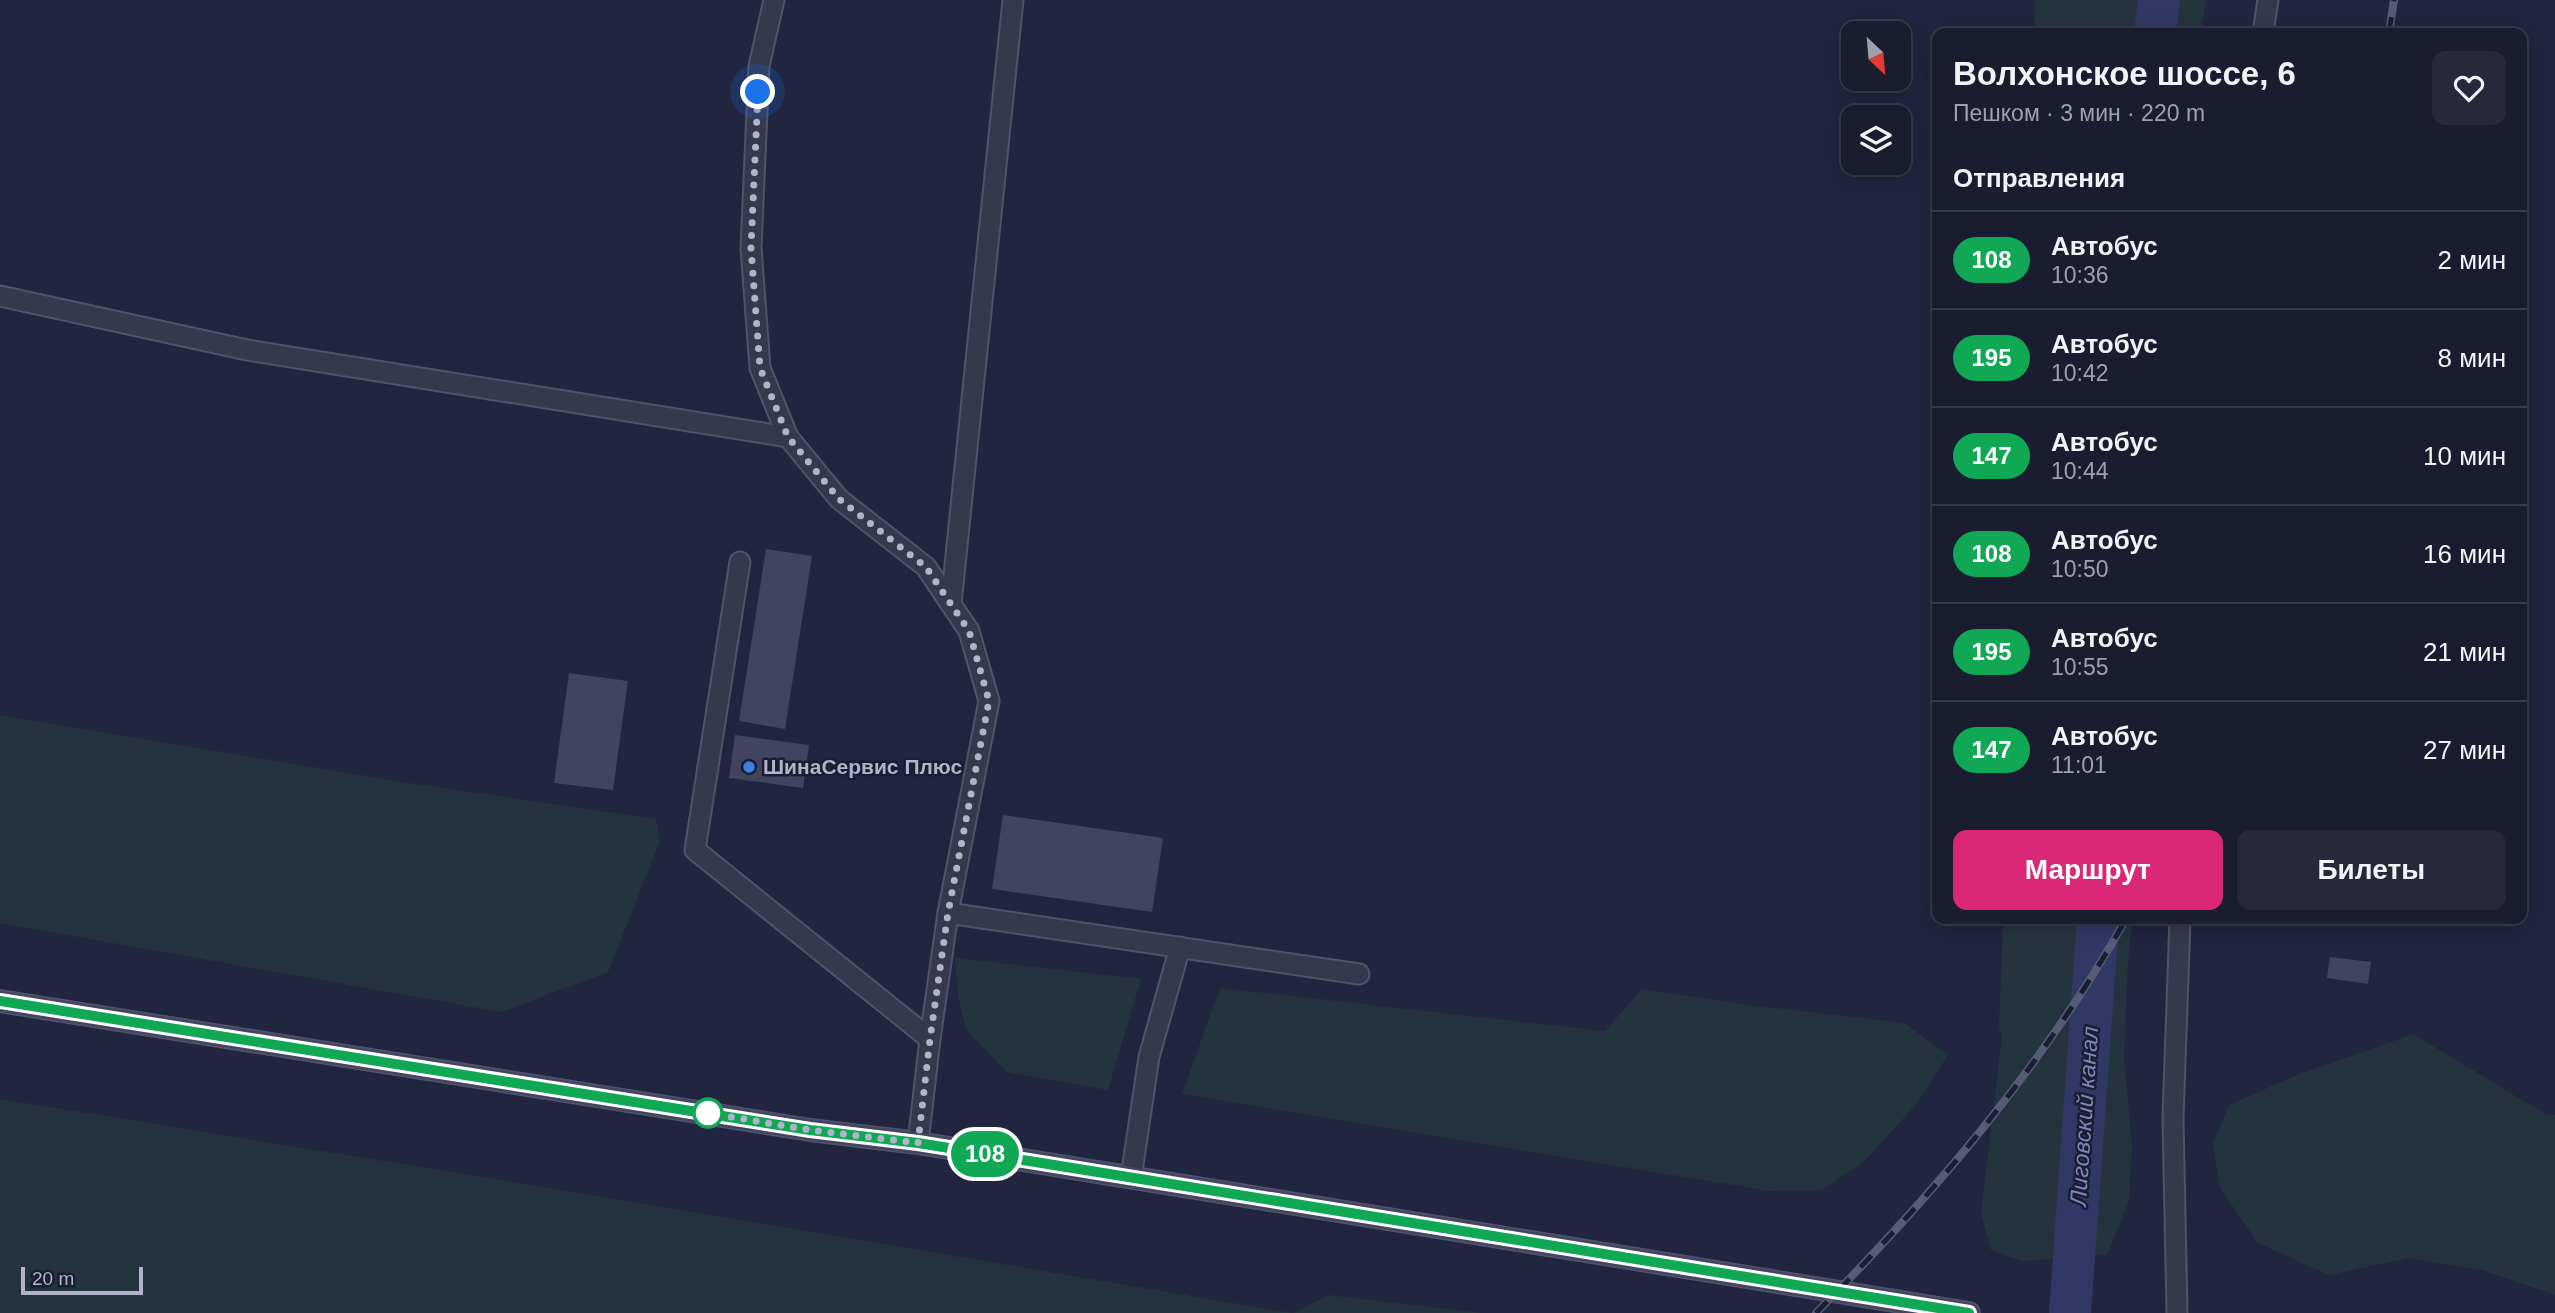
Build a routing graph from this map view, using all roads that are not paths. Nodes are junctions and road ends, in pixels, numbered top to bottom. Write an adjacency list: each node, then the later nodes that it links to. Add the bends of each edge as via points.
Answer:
1 (774, 0): 6 (lane, via 759,66 751,248 760,368)
2 (1013, 0): 8 (lane)
3 (2268, 0): 4 (lane)
4 (2264, 28)
5 (0, 296): 6 (lane, via 247,351)
6 (788, 437): 8 (lane, via 839,499 926,567)
7 (740, 562): 14 (lane, via 695,850)
8 (951, 604): 9 (lane, via 969,631 989,701)
9 (948, 913): 11 (lane); 14 (lane)
10 (2180, 924): 18 (lane, via 2173,1118)
11 (1180, 947): 12 (lane); 16 (lane, via 1149,1057)
12 (1359, 974)
13 (0, 1001): 15 (main road, via 810,1130)
14 (930, 1039): 15 (lane)
15 (918, 1143): 16 (main road)
16 (1131, 1178): 17 (main road)
17 (1969, 1313)
18 (2177, 1313)

